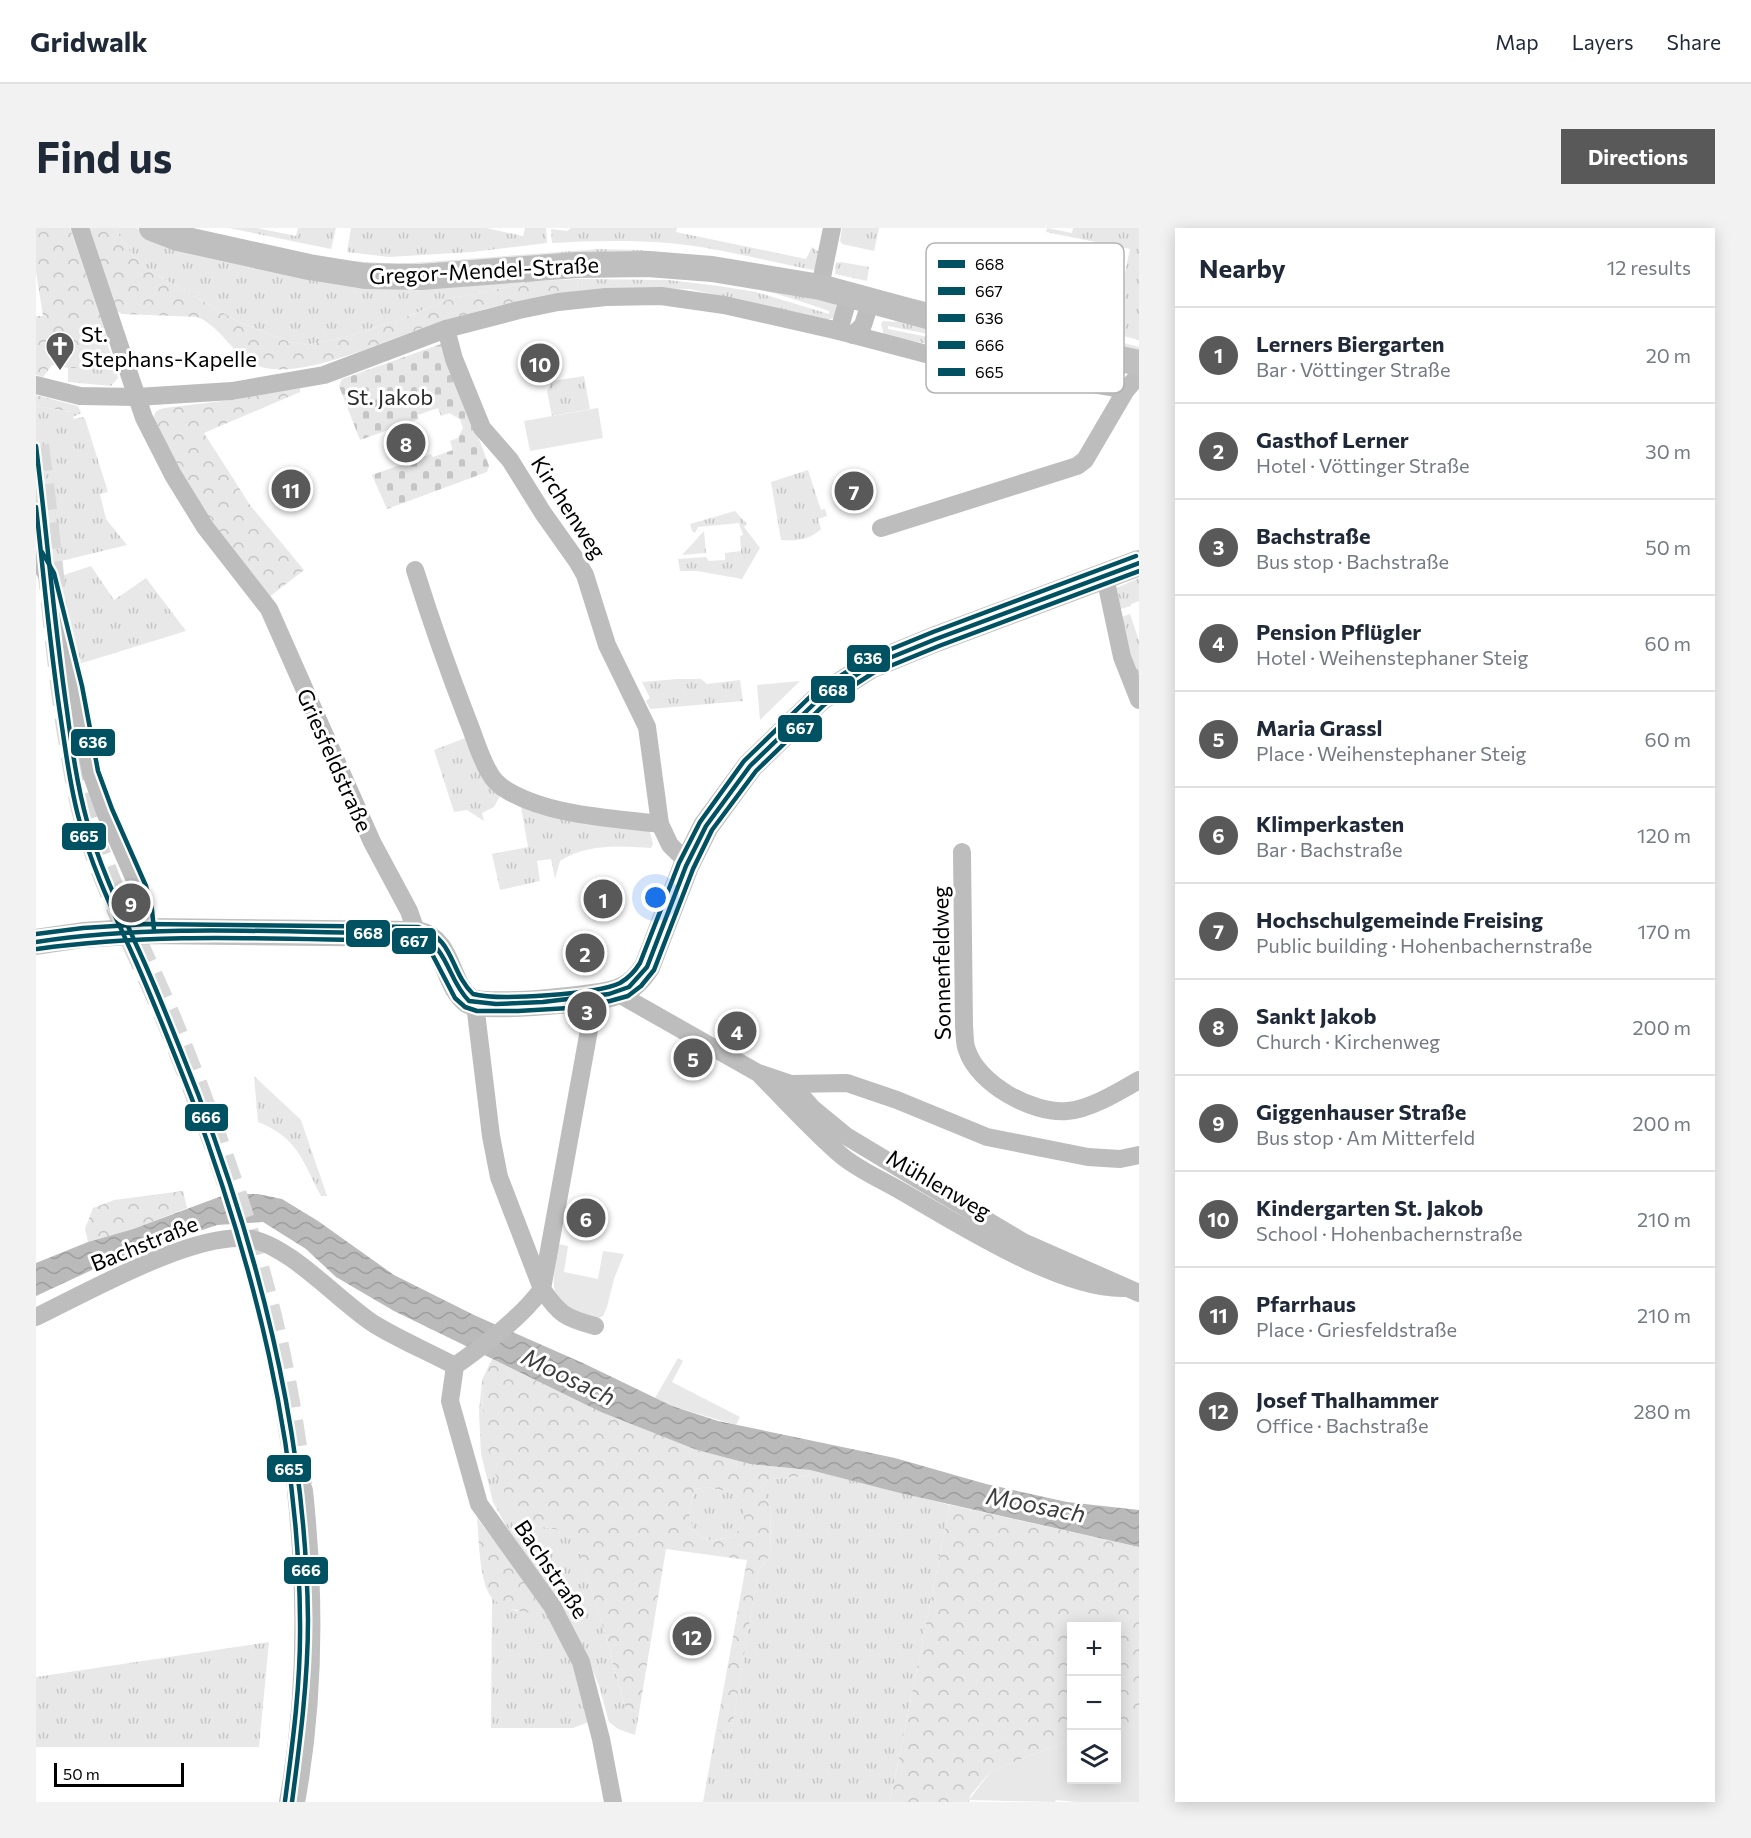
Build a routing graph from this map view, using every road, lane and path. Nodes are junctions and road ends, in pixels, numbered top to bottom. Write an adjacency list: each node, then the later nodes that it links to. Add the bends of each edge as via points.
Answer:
1 (80, 228): 15 (street, Griesfeldstraße)
2 (152, 228): 4 (main road, Gregor-Mendel-Straße, via 178,238 365,276 421,277 538,266 648,264 712,269)
3 (832, 228): 4 (street)
4 (820, 287): 5 (main road, Gregor-Mendel-Straße)
5 (860, 297): 6 (main road, Gregor-Mendel-Straße); 8 (street, via 863,325)
6 (926, 316)
7 (446, 329): 8 (street, via 558,302 661,296 724,304); 15 (street, via 324,375 232,391); 22 (street, Kirchenweg, via 482,428 510,460 585,575 607,645 647,727)
8 (846, 333): 9 (street)
9 (926, 354)
10 (1124, 360): 11 (main road, Gregor-Mendel-Straße)
11 (1139, 363)
12 (1139, 375): 14 (street)
13 (36, 385): 15 (street, via 80,396)
14 (1126, 390): 16 (street, via 1085,460 1077,466)
15 (137, 397): 26 (street, Griesfeldstraße, via 144,418 194,511 268,609)
16 (880, 528)
17 (36, 556): 25 (street, via 47,575 91,772 141,895)
18 (1139, 563): 20 (main road)
19 (415, 570): 22 (street, via 465,712 495,782 524,799 559,809)
20 (1104, 577): 21 (street, via 1122,657); 24 (main road, via 870,666 820,698 750,766 706,826)
21 (1139, 700)
22 (660, 824): 24 (street, Kirchenweg, via 670,845)
23 (962, 852): 31 (street, Sonnenfeldweg, via 964,1027 967,1050 987,1081 1033,1106 1068,1111 1087,1106)
24 (689, 859): 28 (main road, via 647,967 628,988)
25 (147, 931): 26 (main road); 27 (main road)
26 (417, 934): 29 (main road, via 435,942 458,985)
27 (36, 942)
28 (606, 995): 29 (main road); 30 (street); 35 (street)
29 (475, 1004): 35 (street, via 499,1177)
30 (758, 1073): 32 (street); 34 (street, Mühlenweg, via 844,1157 939,1213 1050,1271 1093,1286)
31 (1139, 1080)
32 (791, 1084): 33 (street, via 847,1083 987,1137 1088,1157 1120,1159); 34 (street, Mühlenweg, via 812,1108 846,1136 1023,1242)
33 (1139, 1155)
34 (1132, 1291)
35 (538, 1294): 37 (street, via 572,1320); 38 (street)
36 (36, 1317): 38 (street, Bachstraße, via 202,1243 227,1238 254,1240 282,1253 375,1324)
37 (595, 1326)
38 (462, 1361): 41 (street, Bachstraße, via 450,1401 478,1504 552,1606 581,1662)
39 (300, 1491): 40 (main road, via 308,1581 307,1668)
40 (292, 1802)
41 (613, 1802)

